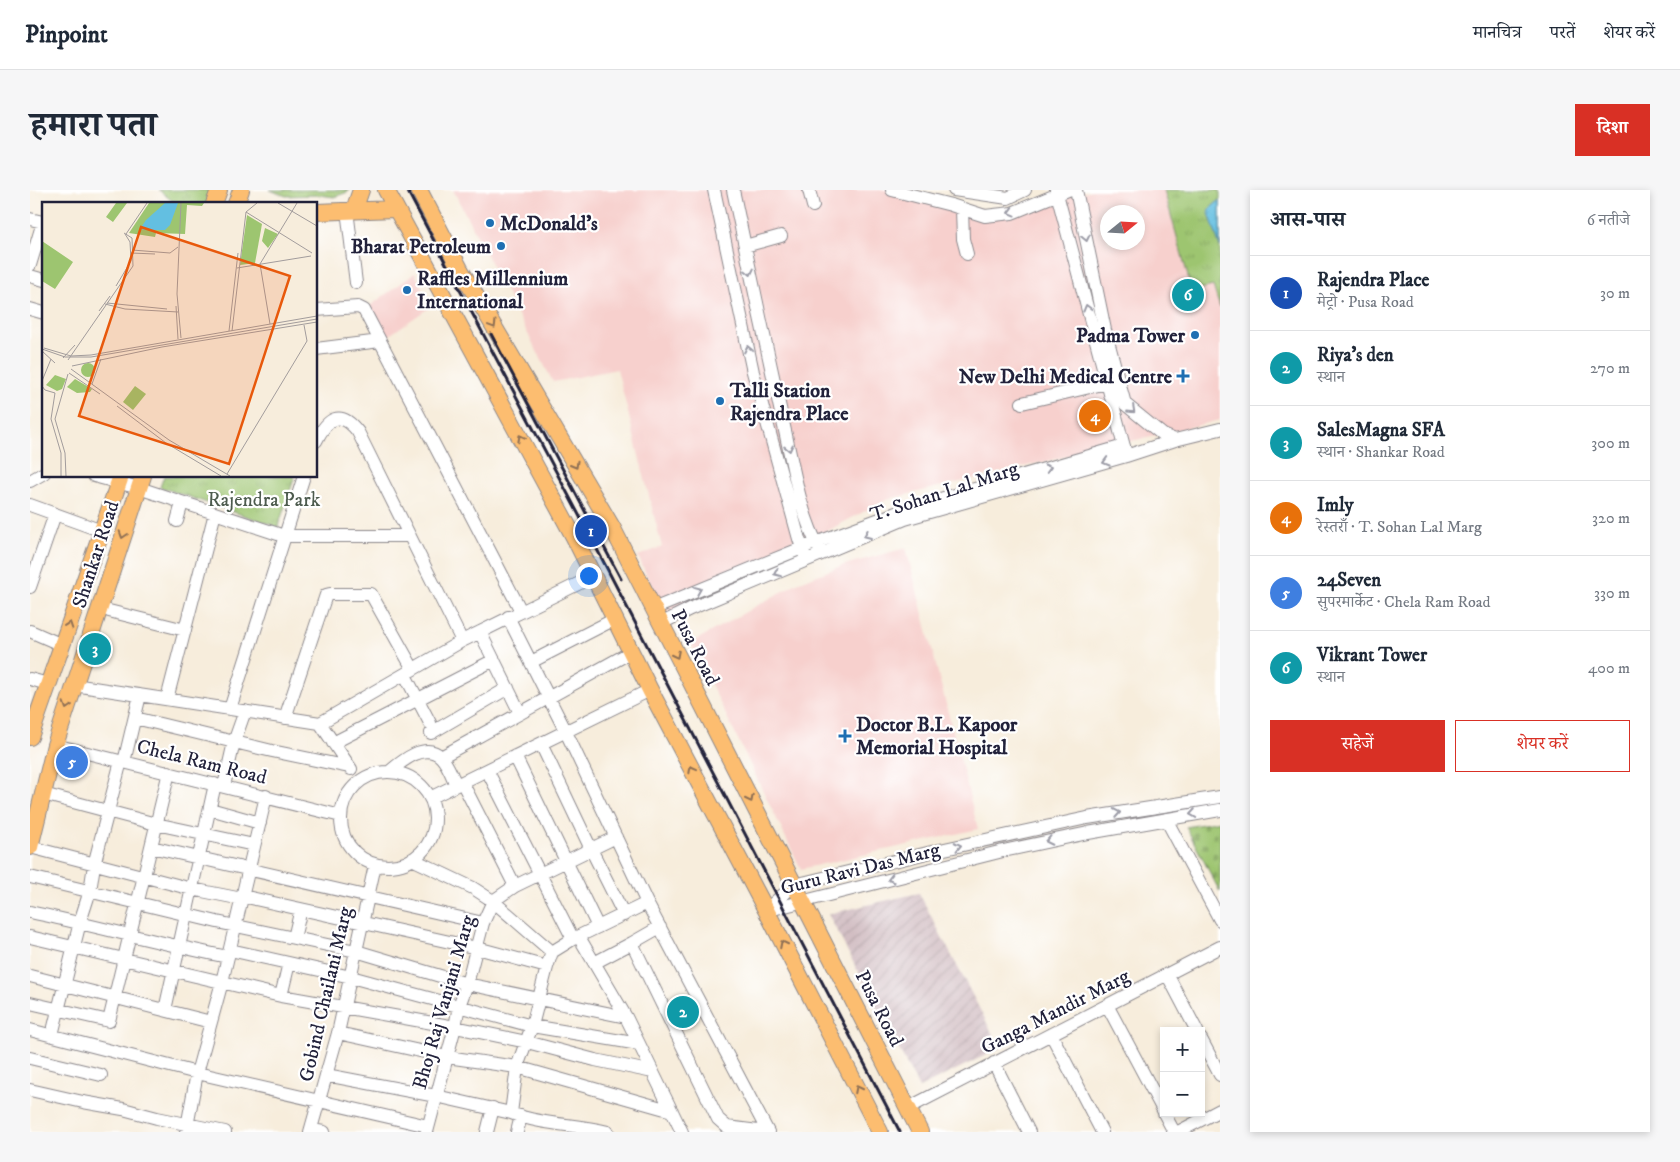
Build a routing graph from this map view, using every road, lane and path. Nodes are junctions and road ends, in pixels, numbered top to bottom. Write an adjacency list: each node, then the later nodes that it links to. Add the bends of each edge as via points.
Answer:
1 (241, 190): 13 (main road)
2 (361, 190): 17 (main road)
3 (386, 190): 15 (main road)
4 (419, 190): 55 (main road, Pusa Road, one-way to 55, via 460,269 612,527)
5 (714, 190): 29 (street, one-way to 5)
6 (733, 190): 21 (street)
7 (809, 190): 14 (street)
8 (892, 190): 16 (street)
9 (954, 190): 10 (street, via 1008,198)
10 (1025, 190)
11 (1076, 190): 34 (street, one-way to 34, via 1105,330 1125,404 1155,429)
12 (1060, 192): 16 (street, one-way to 16, via 1012,213 985,216); 30 (street, one-way to 12)
13 (237, 202)
14 (813, 206)
15 (395, 209): 17 (main road); 53 (main road, one-way to 15)
16 (962, 209): 22 (street)
17 (351, 210): 18 (main road); 24 (street)
18 (318, 212)
19 (42, 225): 23 (street)
20 (780, 236): 21 (street)
21 (745, 246): 28 (street, one-way to 28)
22 (967, 254)
23 (30, 265)
24 (356, 282)
25 (318, 310): 26 (street, via 360,307)
26 (380, 341): 27 (street); 57 (street)
27 (318, 349)
28 (771, 368): 29 (street); 51 (street, one-way to 51, via 798,489)
29 (753, 372): 50 (street)
30 (1107, 383): 31 (street); 35 (street)
31 (1022, 403)
32 (1220, 429): 34 (street, T. Sohan Lal Marg)
33 (318, 438): 49 (street, via 326,424 334,419 352,424)
34 (1175, 440): 35 (street, T. Sohan Lal Marg)
35 (1125, 451): 51 (street, T. Sohan Lal Marg)
36 (42, 474): 40 (street)
37 (106, 478): 39 (street)
38 (303, 478): 48 (street)
39 (119, 480): 41 (street); 47 (main road, Shankar Road)
40 (30, 481)
41 (141, 482): 42 (street); 72 (main road, Shankar Road, one-way to 72)
42 (182, 503): 44 (street); 46 (street)
43 (30, 505): 45 (street)
44 (215, 513): 48 (street); 61 (street)
45 (55, 514): 47 (street); 54 (street)
46 (177, 520)
47 (102, 531): 65 (main road, Shankar Road, one-way to 47)
48 (284, 536): 49 (street); 79 (street)
49 (410, 536): 64 (street)
50 (802, 548): 51 (street, T. Sohan Lal Marg); 52 (street); 55 (street, T. Sohan Lal Marg, one-way to 50)
51 (819, 549): 52 (street, T. Sohan Lal Marg)
52 (807, 561): 60 (street, T. Sohan Lal Marg, one-way to 60)
53 (594, 576): 57 (street); 59 (main road)
54 (30, 587)
55 (653, 609): 60 (main road, Pusa Road)
56 (109, 610): 61 (street, via 158,618)
57 (521, 611): 58 (street)
58 (508, 617): 63 (street); 68 (street)
59 (615, 619): 66 (main road); 68 (street)
60 (660, 624): 127 (main road, Pusa Road, one-way to 127)
61 (185, 630): 77 (street)
62 (30, 632): 65 (street)
63 (480, 632): 64 (street); 67 (street)
64 (462, 641): 69 (street)
65 (62, 644): 71 (main road, Shankar Road)
66 (631, 652): 74 (main road); 76 (street)
67 (494, 660): 73 (street); 78 (street)
68 (531, 662): 76 (street)
69 (409, 672): 78 (street); 83 (street, via 371,594 326,595); 84 (street)
70 (30, 679): 71 (street)
71 (48, 684): 86 (main road, Shankar Road)
72 (74, 684): 75 (street); 90 (main road, Shankar Road, one-way to 90)
73 (508, 688): 78 (street, via 430,728); 81 (street)
74 (650, 690): 85 (street); 139 (main road, one-way to 74)
75 (140, 695): 77 (street); 82 (street)
76 (548, 697): 81 (street); 85 (street)
77 (167, 699): 79 (street)
78 (417, 699): 88 (street)
79 (230, 709): 80 (street)
80 (245, 711): 83 (street); 87 (street)
81 (520, 713): 92 (street)
82 (134, 718): 87 (street); 93 (street)
83 (285, 718): 84 (street)
84 (320, 723): 88 (street)
85 (566, 732): 89 (street); 113 (street)
86 (30, 735)
87 (234, 742): 94 (street); 100 (street)
88 (333, 743): 94 (street)
89 (541, 744): 91 (street); 117 (street)
90 (54, 745): 93 (street, Chela Ram Road); 101 (main road, Shankar Road)
91 (514, 756): 95 (street); 120 (street)
92 (441, 757): 97 (street, via 428,752 414,754); 99 (street)
93 (122, 761): 96 (street, Chela Ram Road); 107 (street)
94 (350, 767): 98 (street)
95 (487, 770): 99 (street); 124 (street)
96 (169, 772): 100 (street, Chela Ram Road); 111 (street)
97 (389, 772): 98 (street, via 374,774); 103 (street, via 406,775)
98 (359, 782): 108 (street, via 345,800)
99 (459, 784): 103 (street); 128 (street)
100 (219, 785): 102 (street, Chela Ram Road); 105 (street)
101 (43, 794): 107 (street); 115 (main road, Shankar Road)
102 (266, 796): 108 (street, Chela Ram Road); 110 (street)
103 (432, 797): 119 (street, via 435,825 430,841)
104 (1220, 797): 127 (street, Guru Ravi Das Marg, one-way to 104, via 1067,822)
105 (210, 809): 110 (street); 112 (street)
106 (1220, 810): 109 (street, Guru Ravi Das Marg, one-way to 109)
107 (108, 811): 111 (street); 121 (street)
108 (341, 816): 122 (street, via 342,832 350,847)
109 (1166, 819): 132 (street, Guru Ravi Das Marg, one-way to 132, via 1012,849); 144 (street)
110 (260, 823): 114 (street)
111 (156, 824): 112 (street); 116 (street)
112 (204, 834): 114 (street); 118 (street)
113 (616, 837): 117 (street, Bhoj Raj Vanjani Marg); 137 (street)
114 (254, 846): 123 (street)
115 (30, 847): 121 (street)
116 (151, 847): 118 (street); 125 (street)
117 (590, 849): 120 (street, Bhoj Raj Vanjani Marg); 142 (street)
118 (199, 859): 123 (street); 129 (street)
119 (412, 860): 122 (street, via 391,867); 134 (street, via 473,888)
120 (566, 862): 124 (street, Bhoj Raj Vanjani Marg); 149 (street)
121 (94, 865): 125 (street); 130 (street)
122 (375, 865): 131 (street, Gobind Chailani Marg)
123 (249, 870): 131 (street); 133 (street)
124 (541, 874): 128 (street, Bhoj Raj Vanjani Marg); 154 (street)
125 (143, 876): 129 (street); 136 (street)
126 (30, 877): 130 (street)
127 (794, 885): 135 (main road, Pusa Road); 139 (street, Guru Ravi Das Marg)
128 (515, 886): 134 (street, Bhoj Raj Vanjani Marg)
129 (192, 889): 133 (street); 141 (street)
130 (90, 891): 136 (street); 145 (street)
131 (368, 897): 146 (street, Gobind Chailani Marg); 147 (street)
132 (819, 897): 135 (street, Guru Ravi Das Marg); 143 (street)
133 (242, 898): 138 (street); 148 (street)
134 (493, 901): 147 (street, Bhoj Raj Vanjani Marg); 161 (street)
135 (802, 901): 139 (street, Guru Ravi Das Marg); 143 (main road, Pusa Road)
136 (137, 903): 141 (street); 151 (street)
137 (647, 903): 142 (street); 150 (street)
138 (301, 909): 146 (street); 153 (street)
139 (766, 910): 225 (main road, one-way to 139)
140 (30, 912): 145 (street)
141 (186, 915): 148 (street); 158 (street)
142 (624, 915): 149 (street)
143 (810, 917): 209 (main road, Pusa Road)
144 (1220, 920)
145 (80, 922): 151 (street); 157 (street)
146 (362, 922): 159 (street); 160 (street, Gobind Chailani Marg)
147 (483, 923): 159 (street, Bhoj Raj Vanjani Marg)
148 (236, 925): 153 (street); 162 (street)
149 (598, 927): 154 (street)
150 (660, 927): 155 (street); 224 (street)
151 (130, 935): 158 (street); 163 (street)
152 (30, 937): 157 (street)
153 (294, 938): 160 (street)
154 (576, 938): 161 (street); 164 (street)
155 (632, 943): 164 (street); 224 (street, via 718,1119 727,1127)
156 (1220, 946): 168 (street, Ganga Mandir Marg)
157 (74, 947): 163 (street); 173 (street)
158 (178, 947): 162 (street); 167 (street)
159 (477, 948): 166 (street); 172 (street, Bhoj Raj Vanjani Marg)
160 (356, 951): 170 (street, Gobind Chailani Marg); 172 (street)
161 (552, 952): 166 (street)
162 (229, 954): 165 (street); 171 (street)
163 (125, 959): 167 (street); 175 (street)
164 (596, 962): 183 (street)
165 (289, 963): 170 (street); 174 (street)
166 (547, 967): 176 (street)
167 (173, 971): 171 (street); 182 (street)
168 (1167, 974): 178 (street, Ganga Mandir Marg); 187 (street)
169 (30, 976): 173 (street)
170 (351, 977): 179 (street); 180 (street, Gobind Chailani Marg)
171 (222, 982): 174 (street); 184 (street)
172 (467, 984): 176 (street); 179 (street, Bhoj Raj Vanjani Marg)
173 (64, 985): 175 (street); 181 (street)
174 (281, 996): 180 (street)
175 (115, 997): 181 (street, via 109,1021); 182 (street)
176 (539, 999): 183 (street); 185 (street)
177 (30, 1003): 181 (street)
178 (1107, 1005): 190 (street, Ganga Mandir Marg); 207 (street)
179 (459, 1006): 185 (street); 186 (street, Bhoj Raj Vanjani Marg)
180 (343, 1007): 186 (street); 189 (street, Gobind Chailani Marg)
181 (59, 1009): 191 (street)
182 (164, 1010): 184 (street)
183 (626, 1017): 193 (street)
184 (212, 1022): 200 (street)
185 (532, 1026): 192 (street); 193 (street)
186 (456, 1027): 192 (street); 195 (street, Bhoj Raj Vanjani Marg)
187 (1195, 1027)
188 (30, 1030): 191 (street)
189 (338, 1033): 195 (street); 202 (street, Gobind Chailani Marg)
190 (1051, 1034): 197 (street, Ganga Mandir Marg); 228 (street)
191 (52, 1035): 200 (street)
192 (527, 1042): 198 (street); 199 (street)
193 (639, 1044): 199 (street)
194 (1205, 1047): 203 (street)
195 (447, 1057): 198 (street); 205 (street, Bhoj Raj Vanjani Marg)
196 (30, 1058): 201 (street)
197 (994, 1063): 209 (street, Ganga Mandir Marg); 227 (street)
198 (517, 1067): 210 (street); 212 (street)
199 (653, 1072): 210 (street)
200 (197, 1073): 206 (street); 215 (street)
201 (101, 1075)
202 (326, 1075): 205 (street); 206 (street, Gobind Chailani Marg)
203 (1220, 1075)
204 (30, 1090): 215 (street, via 111,1106)
205 (436, 1096): 208 (street); 217 (street, Bhoj Raj Vanjani Marg)
206 (319, 1100): 217 (street); 218 (street, Gobind Chailani Marg)
207 (1160, 1105)
208 (493, 1108): 212 (street); 221 (street)
209 (908, 1108): 226 (main road, Pusa Road)
210 (672, 1110): 223 (street)
211 (1220, 1110): 229 (street)
212 (516, 1115): 214 (street); 222 (street)
213 (1167, 1117): 229 (street)
214 (544, 1127): 216 (street)
215 (186, 1128): 220 (street)
216 (571, 1128): 219 (street)
217 (428, 1129)
218 (315, 1131)
219 (600, 1131)
220 (225, 1132)
221 (487, 1132)
222 (517, 1132)
223 (682, 1132)
224 (767, 1132)
225 (880, 1132)
226 (920, 1132)
227 (1029, 1132)
228 (1102, 1132)
229 (1176, 1132)

